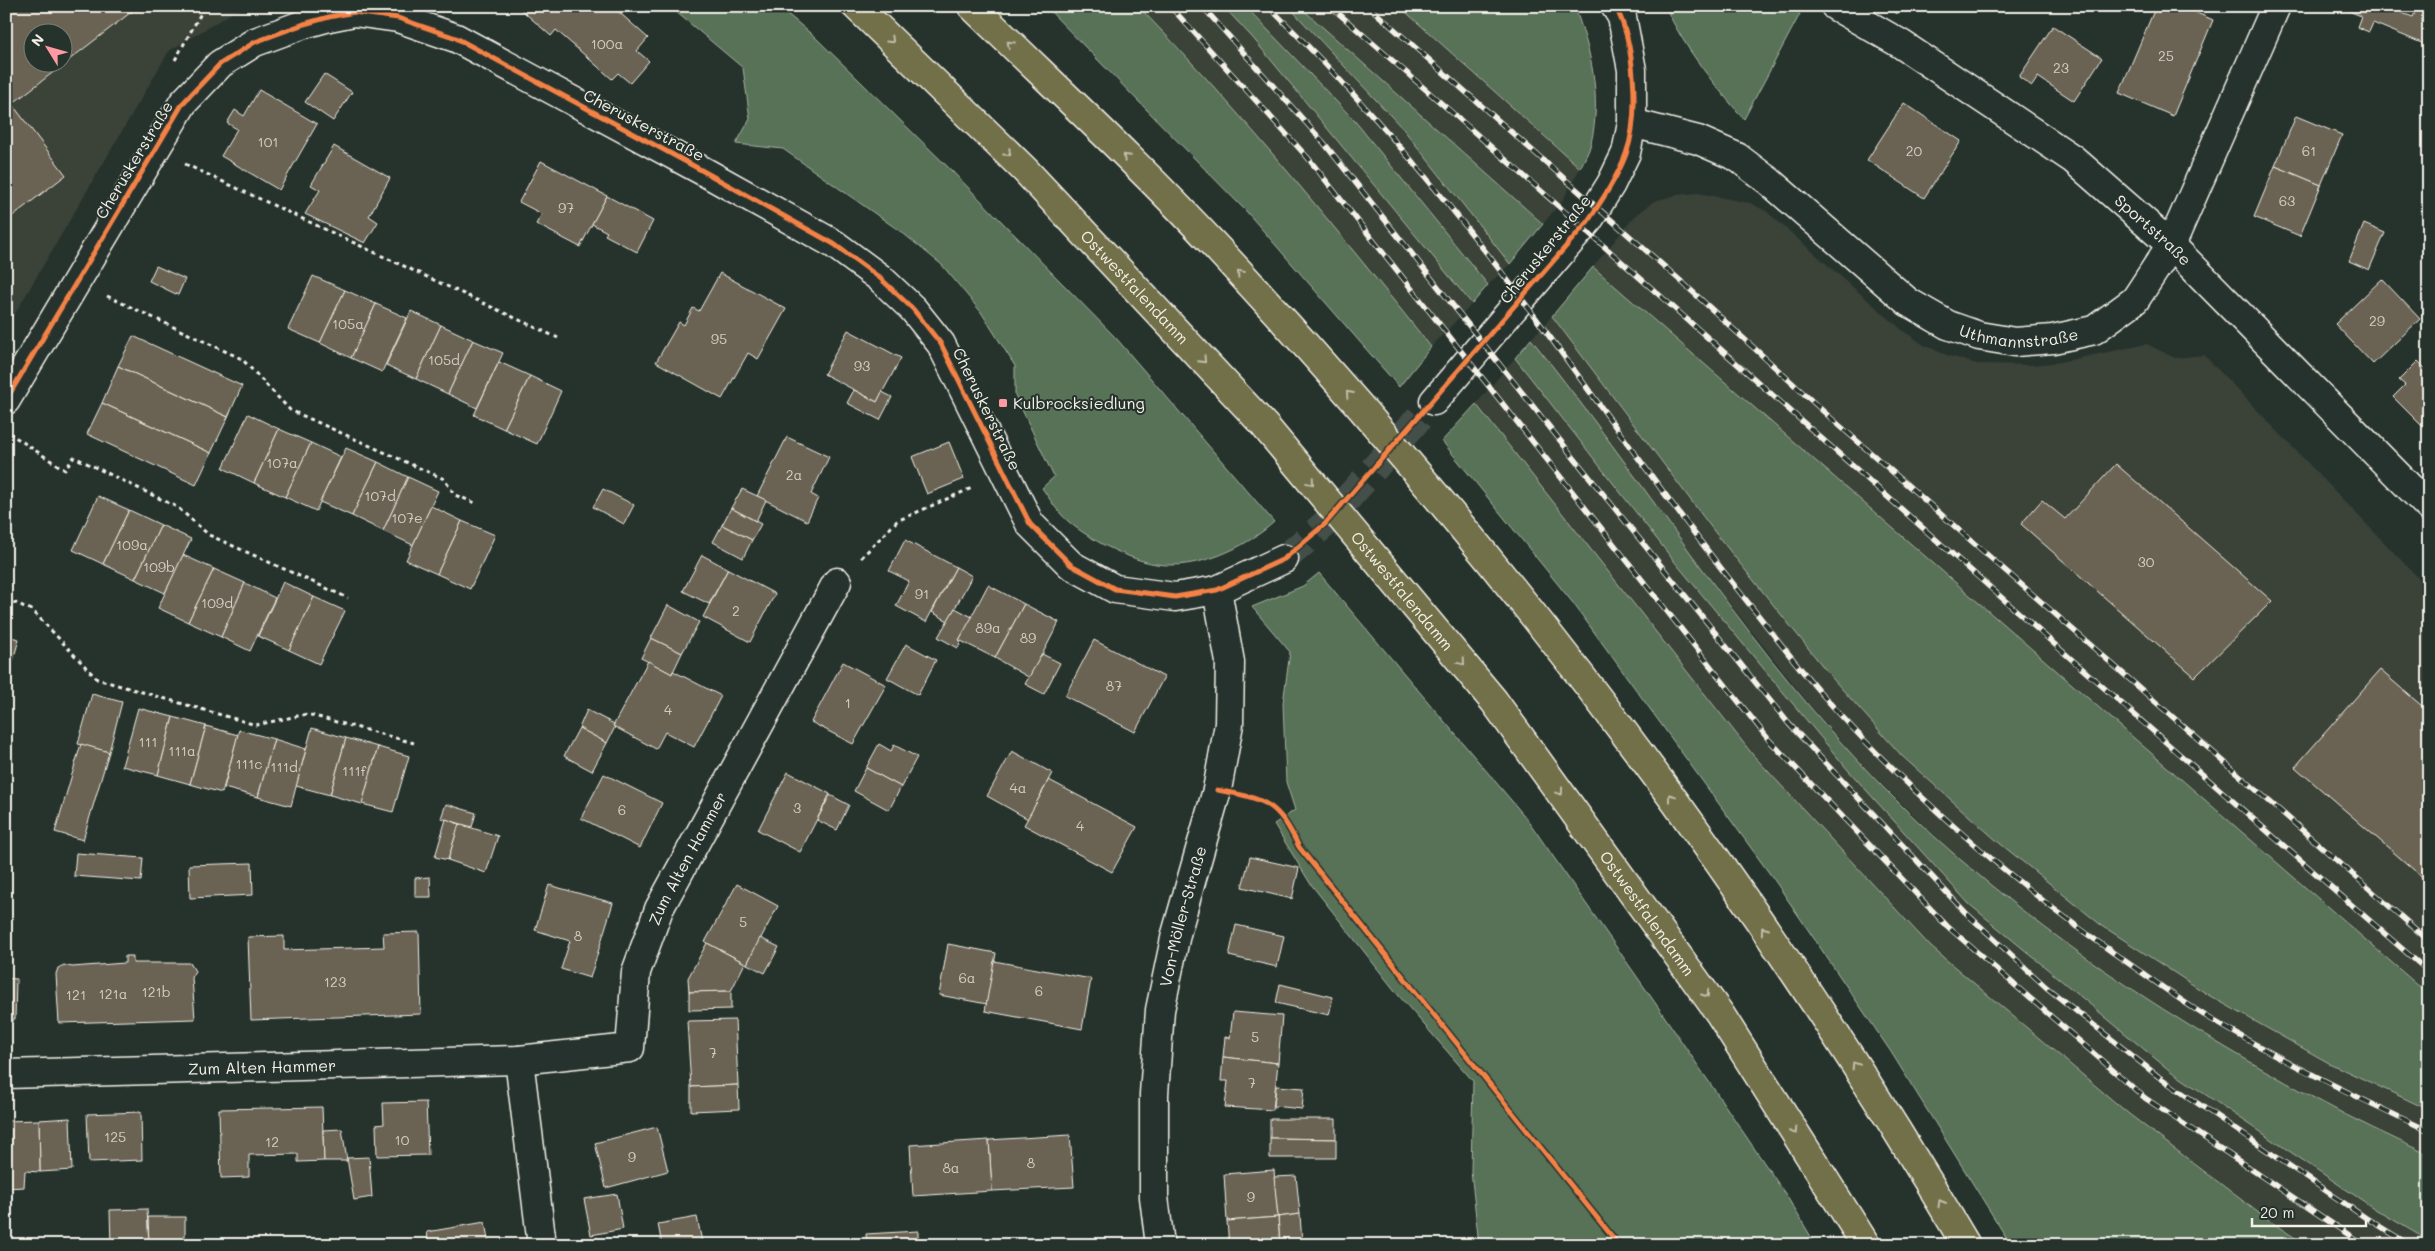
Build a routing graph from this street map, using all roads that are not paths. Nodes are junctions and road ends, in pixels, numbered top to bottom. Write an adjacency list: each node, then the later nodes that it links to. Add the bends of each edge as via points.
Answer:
1 (856, 6): 19 (highway, Ostwestfalendamm, one-way to 19, via 1025,170 1264,425 1494,701 1720,1014)
2 (972, 6): 20 (highway, one-way to 2, via 1910,1150 1810,997 1685,816 1565,656 1467,533 1382,430 1215,246)
3 (1615, 6): 7 (street, Cheruskerstraße, via 1622,18 1632,70)
4 (1835, 6): 8 (street, Sportstraße, via 1901,44 2073,159)
5 (2276, 6): 8 (street, Uthmannstraße)
6 (353, 9): 9 (street, Cheruskerstraße, via 255,42 220,64 183,103); 14 (street, Cheruskerstraße, via 398,18 456,38 834,244 886,284 941,344 1030,524 1071,565 1116,590 1175,597)
7 (1632, 123): 8 (street, Uthmannstraße, via 1698,140 1737,157 1908,302 1948,325 1978,336 2015,342 2053,339 2094,330 2135,300); 10 (street, Cheruskerstraße, via 1626,153 1588,221)
8 (2172, 245): 11 (street, Sportstraße)
9 (6, 400)
10 (1434, 400)
11 (2429, 506)
12 (1284, 559): 14 (street, Cheruskerstraße)
13 (837, 582): 15 (street, Zum Alten Hammer, via 659,909 636,972 630,1048)
14 (1218, 590): 18 (street, Von-Möller-Straße, via 1230,662 1229,724 1217,790 1176,934 1160,1010 1154,1094 1154,1197)
15 (519, 1060): 16 (street, Zum Alten Hammer); 17 (street)
16 (6, 1074)
17 (542, 1245)
18 (1160, 1245)
19 (1866, 1245)
20 (1966, 1245)

